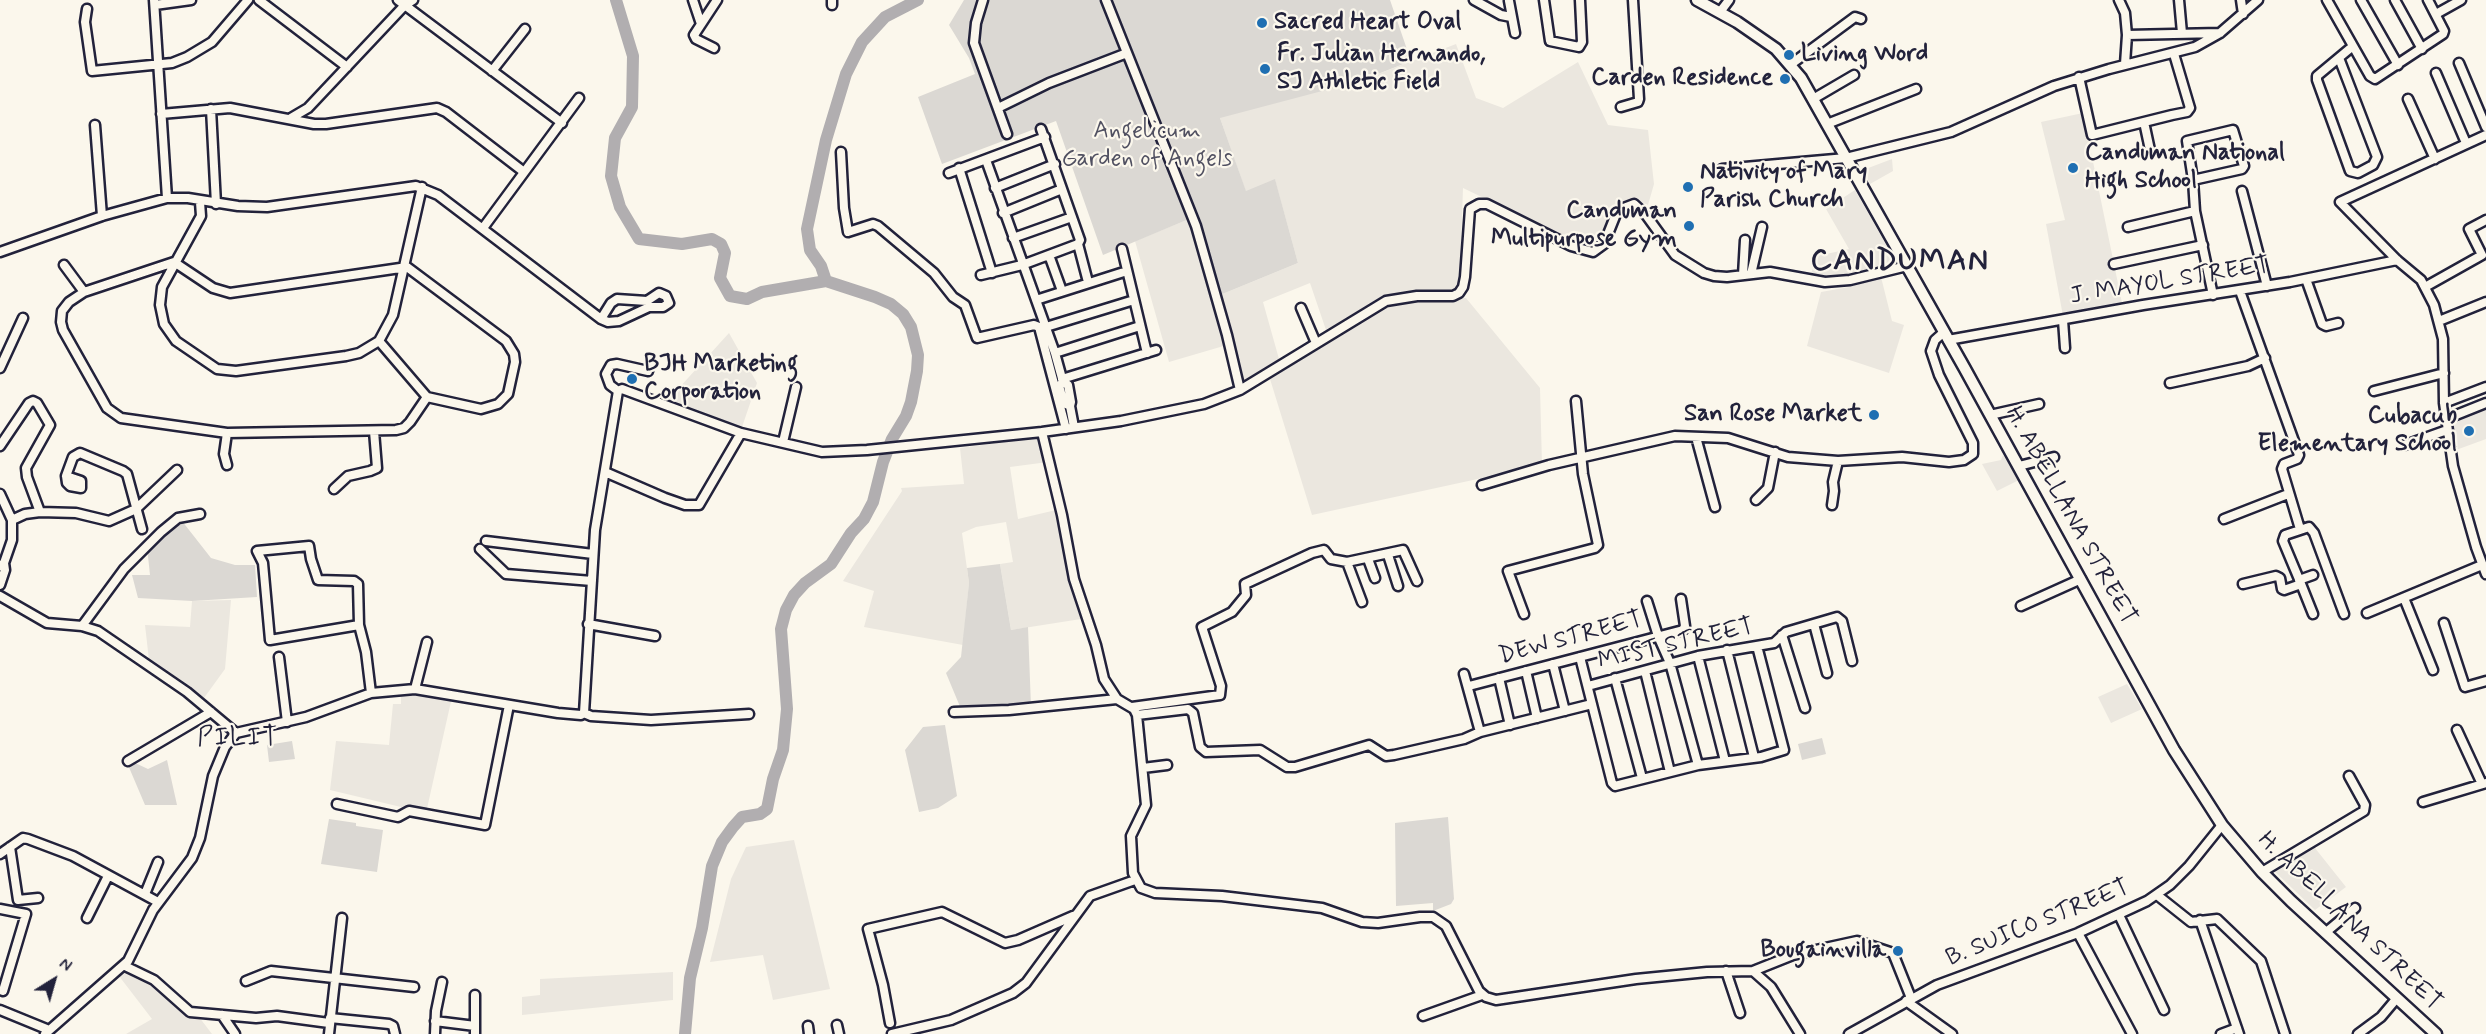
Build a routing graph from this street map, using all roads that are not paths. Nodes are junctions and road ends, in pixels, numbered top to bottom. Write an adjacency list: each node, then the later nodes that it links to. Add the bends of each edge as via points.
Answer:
1 (191, 0): 26 (street)
2 (248, 0): 48 (street, via 212,42 187,57)
3 (260, 0): 51 (street)
4 (413, 0): 27 (street)
5 (693, 0): 34 (street)
6 (717, 0): 34 (street)
7 (983, 0): 63 (street, via 975,43)
8 (1106, 0): 43 (street)
9 (1474, 0): 32 (street)
10 (1509, 0): 11 (street); 32 (street)
11 (1515, 0)
12 (1544, 0): 13 (street, via 1550,41 1579,47)
13 (1580, 0)
14 (1633, 0): 60 (street, via 1639,99)
15 (1697, 0): 29 (main road, H. ABELLANA STREET)
16 (1730, 0): 29 (street)
17 (2119, 0): 39 (street)
18 (2179, 0): 37 (street)
19 (2241, 0): 30 (street)
20 (2258, 0): 30 (street)
21 (2328, 0): 40 (street)
22 (2361, 0): 50 (street)
23 (2395, 0): 42 (street)
24 (2428, 0): 31 (street)
25 (2461, 0): 31 (street)
26 (155, 2): 48 (street)
27 (402, 3): 51 (street); 52 (street)
28 (87, 9): 48 (street, via 85,22 92,71)
29 (1720, 12): 49 (main road, H. ABELLANA STREET, via 1776,50)
30 (2242, 14): 38 (street)
31 (2436, 14): 42 (street, via 2445,31)
32 (1511, 17): 36 (street)
33 (1861, 19): 49 (street, via 1854,17)
34 (701, 24): 41 (street, via 694,34 696,39)
35 (525, 29): 52 (street)
36 (1515, 33)
37 (2182, 33): 38 (street); 39 (street)
38 (2220, 33): 44 (street)
39 (2127, 35): 47 (street)
40 (2353, 46): 45 (street); 50 (street, via 2372,78)
41 (714, 48)
42 (2422, 49): 50 (street)
43 (1127, 53): 63 (street); 153 (street, via 1196,226)
44 (2174, 54): 47 (street); 66 (street, via 2189,110)
45 (2339, 58): 45 (street, via 2377,158 2373,165 2353,173 2317,80)
46 (2459, 63): 71 (street)
47 (2126, 64): 55 (street)
48 (157, 65): 64 (street)
49 (1790, 65): 58 (main road, H. ABELLANA STREET)
50 (2398, 65)
51 (347, 67): 62 (street)
52 (492, 71): 67 (street)
53 (2436, 74): 74 (street)
54 (1854, 75): 58 (street)
55 (2079, 77): 66 (street, via 2092,135); 77 (street, via 2020,99 1951,132)
56 (1916, 89): 70 (street)
57 (579, 98): 67 (street)
58 (1813, 99): 70 (main road, H. ABELLANA STREET)
59 (2408, 99): 79 (street)
60 (1621, 107)
61 (211, 108): 64 (street); 65 (street); 92 (street)
62 (308, 108): 65 (street); 69 (street)
63 (998, 108): 72 (street)
64 (161, 114): 90 (street)
65 (291, 118): 69 (street)
66 (2144, 122): 75 (street)
67 (562, 123): 83 (street)
68 (95, 124): 95 (street)
69 (314, 124): 83 (street, via 437,108)
70 (1827, 124): 77 (main road, H. ABELLANA STREET)
71 (2486, 127)
72 (1007, 134)
73 (2486, 135): 74 (street)
74 (2466, 143): 79 (street)
75 (2150, 150)
76 (841, 152): 163 (street, via 848,232 878,226 965,305 977,338 1039,327)
77 (1846, 158): 82 (street); 113 (main road, H. ABELLANA STREET)
78 (986, 159): 80 (street, via 1043,133); 81 (street); 87 (street)
79 (2435, 159): 108 (street, via 2340,202)
80 (1055, 164): 87 (street); 88 (street)
81 (959, 168): 84 (street); 116 (street)
82 (1722, 169)
83 (524, 172): 100 (street)
84 (949, 172)
85 (2193, 180): 85 (street, via 2187,141 2233,130 2242,170); 93 (street)
86 (422, 187): 92 (street, via 267,207); 100 (street); 114 (street)
87 (995, 188): 94 (street)
88 (1062, 189): 94 (street); 96 (street)
89 (2242, 191): 121 (street)
90 (167, 198): 91 (street); 95 (street)
91 (200, 202): 92 (street); 109 (street, via 201,216)
92 (216, 204)
93 (2195, 211): 99 (street); 104 (street)
94 (1003, 213): 101 (street)
95 (102, 216): 106 (street)
96 (1072, 217): 101 (street); 103 (street)
97 (2486, 220): 122 (street, via 2469,229 2482,255)
98 (1762, 226): 118 (street)
99 (2128, 227)
100 (483, 228): 132 (street)
101 (1012, 238): 112 (street)
102 (1745, 240): 118 (street)
103 (1078, 244): 107 (street); 120 (street)
104 (2203, 245): 110 (street); 126 (street)
105 (1122, 249): 115 (street)
106 (0, 252)
107 (1049, 255): 112 (street); 123 (street)
108 (2397, 260): 119 (street, J. MAYOL STREET); 122 (street)
109 (174, 262): 114 (street, via 213,288 230,293); 125 (street); 139 (street, via 160,297 164,324 176,341 217,369 236,371 346,356)
110 (2114, 264)
111 (64, 265): 125 (street)
112 (1022, 265): 116 (street); 127 (street)
113 (1907, 266): 118 (street, via 1825,282 1770,272); 138 (main road, H. ABELLANA STREET)
114 (403, 268): 139 (street, via 393,315); 156 (street, via 410,268 506,340 514,354 508,394 493,407 472,408)
115 (1127, 271): 120 (street); 128 (street)
116 (992, 273): 117 (street)
117 (981, 275)
118 (1747, 275): 140 (street, via 1714,276 1680,259 1634,204 1616,214 1604,244 1593,252 1571,246 1487,204 1479,204 1470,209 1466,270 1459,293 1386,301)
119 (2306, 279): 121 (street, J. MAYOL STREET); 135 (street, via 2322,324)
120 (1088, 282): 123 (street)
121 (2267, 286): 124 (street, J. MAYOL STREET)
122 (2426, 287): 134 (street)
123 (1062, 291): 127 (street)
124 (2240, 291): 126 (street, J. MAYOL STREET); 145 (street)
125 (84, 292): 167 (street, via 69,302 61,321 107,408 121,418)
126 (2213, 295): 133 (street, J. MAYOL STREET)
127 (1036, 300): 137 (street)
128 (1134, 300): 136 (street); 137 (street)
129 (2486, 302): 134 (street)
130 (1301, 308): 140 (street)
131 (23, 318): 146 (street)
132 (601, 319): 132 (street, via 619,321 648,304 617,299)
133 (2063, 320): 138 (street, J. MAYOL STREET); 141 (street)
134 (2439, 321): 148 (street)
135 (2338, 323)
136 (1140, 326): 143 (street); 144 (street)
137 (1046, 327): 143 (street)
138 (1946, 337): 161 (main road, H. ABELLANA STREET); 176 (street, via 1932,345 1932,357 1973,443 1973,454 1950,462 1902,457)
139 (379, 341): 156 (street)
140 (1316, 343): 153 (street)
141 (2065, 348)
142 (1156, 350): 144 (street)
143 (1055, 353): 149 (street)
144 (1147, 353): 149 (street)
145 (2265, 358): 150 (street, via 2248,366); 185 (street, via 2299,455 2282,466)
146 (2, 362)
147 (648, 371): 154 (street, via 612,365 606,374 610,385)
148 (2444, 373): 155 (street); 158 (street)
149 (1062, 381): 163 (street, via 1059,386 1064,403 1070,406)
150 (2170, 383)
151 (796, 387): 170 (street)
152 (2486, 387): 158 (street)
153 (1240, 390): 163 (street, via 1204,405)
154 (618, 391): 168 (street, via 622,389); 180 (street)
155 (2374, 391)
156 (427, 397): 165 (street, via 404,428)
157 (1576, 401): 175 (street)
158 (2444, 403): 162 (street)
159 (2486, 403): 162 (street)
160 (2039, 404): 161 (street)
161 (1990, 415): 178 (main road, H. ABELLANA STREET)
162 (2446, 420): 164 (street)
163 (1070, 428): 166 (street)
164 (2447, 430): 171 (street); 201 (street, via 2453,466)
165 (374, 432): 167 (street); 183 (street, via 377,468 348,476)
166 (1042, 432): 170 (street, via 822,452); 251 (street, via 1079,599 1104,679)
167 (227, 433): 177 (street)
168 (741, 433): 170 (street); 180 (street, via 699,505 665,498)
169 (1696, 437): 173 (street, via 1728,438); 175 (street, via 1675,436); 188 (street)
170 (783, 442)
171 (2405, 445)
172 (0, 446): 190 (street, via 29,403 35,401 50,424 26,468)
173 (1775, 453): 176 (street); 186 (street, via 1768,488)
174 (2054, 456): 178 (street)
175 (1581, 458): 182 (street); 219 (street, via 1598,545 1508,571)
176 (1838, 461): 187 (street)
177 (227, 465)
178 (2019, 466): 205 (main road, H. ABELLANA STREET)
179 (177, 470): 189 (street)
180 (604, 472): 196 (street)
181 (66, 476): 189 (street, via 73,457 80,453 123,471)
182 (1482, 485)
183 (334, 489)
184 (0, 494): 193 (street)
185 (2288, 494): 192 (street); 195 (street)
186 (1756, 500)
187 (1832, 505)
188 (1715, 507)
189 (136, 508): 190 (street, via 109,521 76,513); 194 (street)
190 (40, 512): 193 (street)
191 (200, 514): 226 (street, via 178,518 161,532 124,569)
192 (2224, 519)
193 (12, 520): 200 (street, via 12,540)
194 (142, 529)
195 (2300, 529): 208 (street, via 2285,535 2283,541); 221 (street, via 2309,527 2314,533)
196 (593, 554): 207 (street); 207 (street, via 483,545 506,574)
197 (1388, 555): 198 (street); 206 (street, via 1403,550); 211 (street)
198 (1368, 559): 199 (street); 204 (street)
199 (1347, 562): 216 (street); 255 (street, via 1331,560 1322,550 1245,584 1246,595 1232,612 1202,627 1221,686 1220,695)
200 (2, 565): 210 (street, via 5,570)
201 (2482, 565): 202 (street); 213 (street)
202 (2486, 574)
203 (2313, 575): 208 (street)
204 (1375, 578)
205 (2081, 579): 217 (street); 279 (main road, H. ABELLANA STREET, via 2174,750)
206 (1417, 581)
207 (592, 582): 223 (street)
208 (2300, 582): 209 (street, via 2284,590 2276,576); 220 (street)
209 (2243, 584)
210 (0, 585)
211 (1398, 586)
212 (0, 596): 226 (street, via 47,623)
213 (2404, 598): 218 (street); 239 (street)
214 (1681, 599): 229 (street, DEW STREET, via 1683,630)
215 (1647, 601): 229 (street)
216 (1362, 602)
217 (2021, 606)
218 (2367, 613)
219 (1524, 614)
220 (2313, 614)
221 (2344, 614)
222 (2444, 623): 246 (street, via 2465,687)
223 (588, 624): 228 (street); 259 (street)
224 (1814, 624): 227 (street); 236 (street, via 1840,617); 242 (street)
225 (359, 625): 225 (street, via 358,584 318,580 309,546 258,551 263,563 270,640); 250 (street)
226 (82, 626): 257 (street, via 98,631)
227 (1782, 635): 231 (street, MIST STREET, via 1774,642); 254 (street)
228 (656, 636)
229 (1658, 636): 235 (street, DEW STREET); 237 (street)
230 (427, 642): 249 (street)
231 (1757, 646): 232 (street, MIST STREET); 267 (street, via 1784,750)
232 (1727, 650): 233 (street, MIST STREET); 267 (street)
233 (1698, 656): 237 (street, MIST STREET); 268 (street)
234 (279, 657): 262 (street)
235 (1580, 657): 238 (street, DEW STREET); 248 (street)
236 (1852, 661)
237 (1670, 663): 241 (street, MIST STREET); 271 (street)
238 (1553, 664): 240 (street, DEW STREET); 256 (street)
239 (2433, 670)
240 (1526, 671): 244 (street, DEW STREET); 261 (street)
241 (1645, 671): 245 (street, MIST STREET); 273 (street)
242 (1827, 673)
243 (1464, 674): 247 (street)
244 (1499, 678): 247 (street, DEW STREET); 263 (street)
245 (1616, 678): 248 (street, MIST STREET); 275 (street)
246 (2486, 681)
247 (1469, 686): 266 (street)
248 (1588, 686): 252 (street)
249 (415, 689): 250 (street); 253 (street)
250 (371, 693): 262 (street)
251 (1117, 699): 255 (street); 258 (street)
252 (1592, 704): 256 (street); 275 (street, via 1613,785)
253 (508, 705): 259 (street); 278 (street, via 485,825 409,811 398,817)
254 (1805, 708)
255 (1134, 711): 266 (street, via 1188,709 1193,713 1202,750 1260,750 1295,767 1369,745 1386,756 1450,741 1462,733); 272 (street)
256 (1565, 711): 261 (street)
257 (211, 712): 265 (street); 269 (street)
258 (954, 712)
259 (584, 713): 260 (street, via 651,720)
260 (749, 714)
261 (1537, 718): 263 (street)
262 (287, 722): 265 (street)
263 (1510, 725): 266 (street)
264 (2457, 730): 276 (street)
265 (236, 733): 289 (street, via 225,747 213,776 192,858)
266 (1476, 734)
267 (1754, 757): 268 (street)
268 (1725, 760): 271 (street)
269 (128, 761)
270 (1167, 765): 272 (street)
271 (1698, 765): 273 (street)
272 (1143, 768): 285 (street, via 1146,805 1131,836)
273 (1670, 772): 275 (street)
274 (2349, 776): 283 (street, via 2364,810)
275 (1642, 778)
276 (2484, 783): 277 (street)
277 (2423, 802)
278 (338, 804)
279 (2222, 825): 283 (main road, H. ABELLANA STREET); 287 (street, B. SUICO STREET, via 2189,866)
280 (10, 847): 281 (street); 284 (street, via 28,839 73,856); 288 (street, via 18,900)
281 (0, 854)
282 (158, 862): 286 (street)
283 (2262, 872): 298 (main road, H. ABELLANA STREET)
284 (108, 876): 286 (street); 294 (street)
285 (1135, 880): 293 (street, via 1089,896); 307 (street, via 1145,891 1322,908 1362,922 1433,917 1446,926)
286 (145, 894): 289 (street)
287 (2157, 896): 292 (street, B. SUICO STREET); 296 (street, via 2191,922)
288 (38, 898)
289 (158, 902): 299 (street)
290 (2355, 908): 298 (street)
291 (0, 909): 306 (street, via 25,918)
292 (2119, 915): 297 (street, B. SUICO STREET); 312 (street)
293 (1073, 916): 318 (street, via 1005,943 938,912 868,929); 326 (street, via 1026,983 1013,993 951,1020)
294 (87, 918)
295 (342, 918): 302 (street)
296 (2200, 920): 320 (street); 332 (street, via 2217,919 2261,961)
297 (2078, 933): 309 (street, B. SUICO STREET); 330 (street)
298 (2325, 933): 310 (main road, H. ABELLANA STREET)
299 (124, 966): 314 (street, via 154,980 188,1011); 321 (street)
300 (1726, 971): 301 (street); 307 (street, via 1636,979 1503,1000); 313 (street)
301 (1753, 971): 309 (street, via 1793,955 1857,941 1893,953); 327 (street, via 1772,987)
302 (334, 977): 303 (street, via 271,971); 305 (street); 316 (street)
303 (246, 981)
304 (442, 982): 317 (street)
305 (414, 987)
306 (3, 991)
307 (1482, 994): 315 (street)
308 (475, 995): 319 (street)
309 (1908, 999): 328 (street, B. SUICO STREET); 329 (street)
310 (2397, 999): 333 (street); 334 (main road, H. ABELLANA STREET)
311 (0, 1010): 321 (street)
312 (2164, 1010)
313 (1740, 1013)
314 (222, 1015): 316 (street); 322 (street)
315 (1423, 1016)
316 (330, 1020): 323 (street); 324 (street, via 389,1023)
317 (435, 1021): 319 (street); 325 (street)
318 (890, 1023)
319 (475, 1030)
320 (2238, 1031): 331 (street)
321 (47, 1032)
322 (235, 1034)
323 (328, 1034)
324 (395, 1034)
325 (435, 1034)
326 (892, 1034)
327 (1800, 1034)
328 (1849, 1034)
329 (1952, 1034)
330 (2132, 1034)
331 (2221, 1034)
332 (2285, 1034)
333 (2358, 1034)
334 (2436, 1034)

